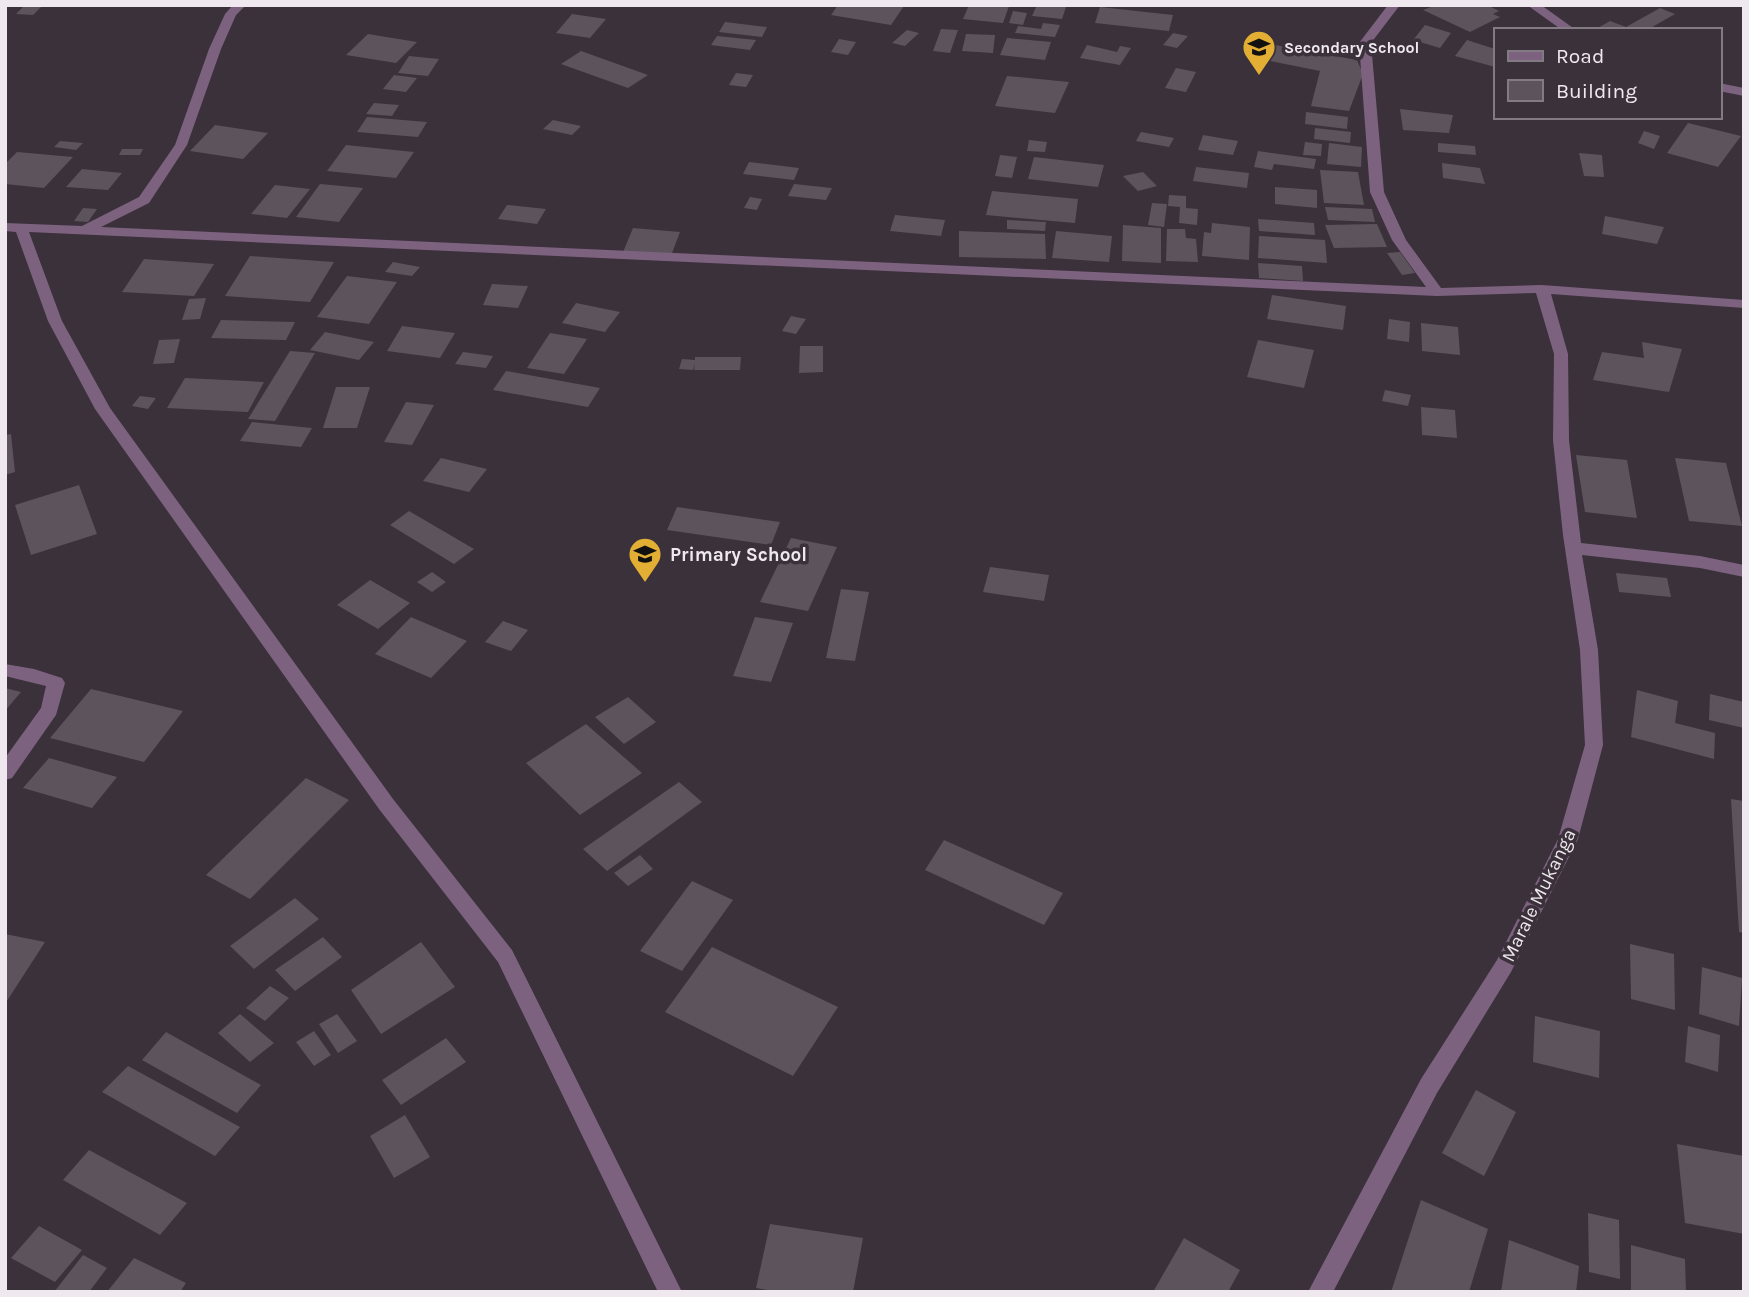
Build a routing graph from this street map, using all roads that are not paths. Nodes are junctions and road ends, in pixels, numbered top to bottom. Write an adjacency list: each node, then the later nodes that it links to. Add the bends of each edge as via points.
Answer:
1 (240, 5): 8 (street, via 215,49 181,145 144,200)
2 (1394, 5): 10 (street, via 1366,43 1377,192 1399,240)
3 (1533, 5): 4 (street)
4 (1567, 28)
5 (1721, 88): 6 (street)
6 (1744, 92)
7 (13, 227): 8 (street); 16 (street, via 54,321 103,409 386,804 505,956)
8 (84, 230): 10 (street)
9 (1542, 289): 10 (street); 11 (street); 12 (street, Marale Mukanga, via 1561,354 1561,440)
10 (1437, 292)
11 (1744, 304)
12 (1574, 548): 13 (street); 17 (street, Marale Mukanga, via 1589,650 1594,745 1569,839 1504,966 1429,1086)
13 (1744, 571)
14 (5, 670): 15 (street, via 56,683 50,709)
15 (5, 773)
16 (670, 1292)
17 (1320, 1292)

